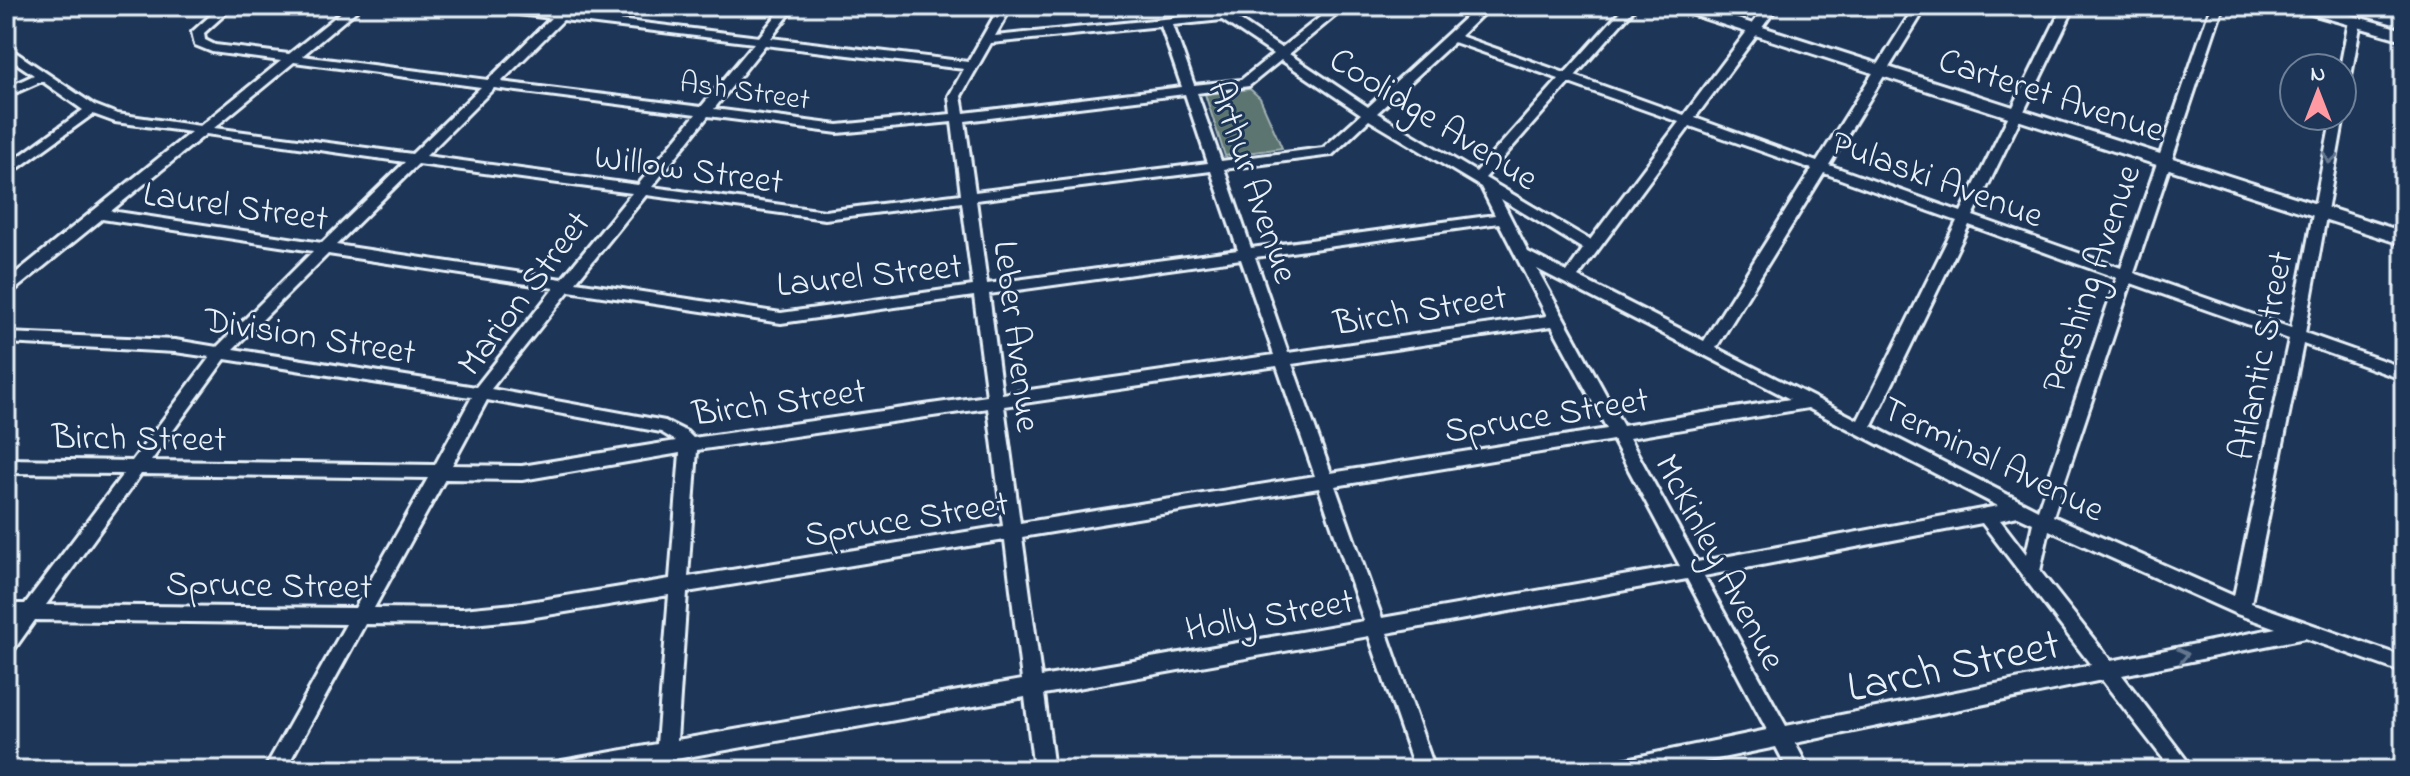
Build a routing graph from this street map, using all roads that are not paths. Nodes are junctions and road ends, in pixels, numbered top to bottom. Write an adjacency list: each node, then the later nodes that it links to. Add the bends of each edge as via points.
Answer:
1 (228, 6): 28 (street, Ash Street, via 198,32 199,38 212,48)
2 (356, 6): 28 (street)
3 (477, 6): 16 (street)
4 (790, 6): 23 (street, Marion Street)
5 (1006, 6): 24 (street, Leber Avenue)
6 (1210, 6): 17 (street, Coolidge Avenue)
7 (1341, 6): 27 (street, Ash Street)
8 (1485, 6): 22 (street, Willow Street)
9 (1631, 6): 32 (street)
10 (1681, 6): 18 (street, Carteret Avenue)
11 (1717, 6): 18 (street, Carteret Avenue)
12 (1921, 6): 29 (street)
13 (2069, 6): 37 (street)
14 (2217, 6): 44 (street, Pershing Avenue)
15 (2300, 6): 19 (street)
16 (565, 11): 23 (street); 33 (street)
17 (1224, 16): 20 (street); 27 (street, Coolidge Avenue)
18 (1762, 19): 29 (street, Carteret Avenue); 41 (street)
19 (2355, 21): 21 (street); 26 (street)
20 (1166, 22): 24 (street); 34 (street, Arthur Avenue)
21 (2404, 35)
22 (1452, 37): 32 (street, Pulaski Avenue); 39 (street, Willow Street)
23 (761, 40): 30 (street); 38 (street, Marion Street)
24 (987, 40): 30 (street, Leber Avenue)
25 (6, 50): 31 (street, Willow Street)
26 (2349, 52)
27 (1282, 56): 34 (street, Ash Street, via 1245,83); 39 (street, Coolidge Avenue)
28 (293, 57): 33 (street, Ash Street); 42 (street)
29 (1882, 65): 37 (street, Carteret Avenue); 47 (street)
30 (972, 66): 40 (street, Leber Avenue, via 955,96)
31 (43, 76): 35 (street); 36 (street, Willow Street)
32 (1569, 78): 41 (street, Pulaski Avenue); 49 (street)
33 (493, 84): 38 (street, Ash Street); 45 (street)
34 (1189, 90): 40 (street, Ash Street); 46 (street, Arthur Avenue)
35 (6, 93)
36 (92, 109): 42 (street, Willow Street, via 115,118); 48 (street)
37 (2018, 109): 44 (street, Carteret Avenue); 55 (street)
38 (704, 111): 40 (street, Ash Street, via 838,129); 50 (street, Marion Street)
39 (1369, 114): 46 (street, Willow Street, via 1327,152); 49 (street, Coolidge Avenue)
40 (959, 117): 51 (street, Leber Avenue)
41 (1687, 120): 47 (street, Pulaski Avenue); 59 (street)
42 (202, 131): 45 (street, Willow Street); 53 (street)
43 (2335, 132): 52 (street, Atlantic Street, one-way to 52)
44 (2165, 157): 52 (street, Carteret Avenue); 62 (street, Pershing Avenue)
45 (416, 160): 50 (street, Willow Street); 58 (street)
46 (1215, 166): 51 (street, Willow Street); 60 (street, Arthur Avenue)
47 (1821, 167): 55 (street, Pulaski Avenue); 70 (street)
48 (6, 173)
49 (1482, 183): 54 (street, McKinley Avenue); 59 (street, Coolidge Avenue)
50 (641, 191): 51 (street, Willow Street, via 825,215); 64 (street, Marion Street)
51 (969, 197): 66 (street, Leber Avenue)
52 (2320, 206): 56 (street, Carteret Avenue); 57 (street, Carteret Avenue); 68 (street, Atlantic Street)
53 (101, 214): 58 (street, Laurel Street); 65 (street)
54 (1503, 218): 60 (street, Laurel Street); 61 (street, McKinley Avenue)
55 (1964, 219): 62 (street, Pulaski Avenue); 77 (street)
56 (2404, 227)
57 (2404, 239)
58 (325, 247): 64 (street, Laurel Street); 71 (street)
59 (1592, 248): 63 (street)
60 (1246, 254): 66 (street, Laurel Street); 72 (street, Arthur Avenue)
61 (1522, 255): 63 (street); 67 (street, McKinley Avenue)
62 (2127, 276): 68 (street, Pulaski Avenue); 86 (street, Pershing Avenue)
63 (1569, 279): 70 (street, Terminal Avenue)
64 (566, 285): 66 (street, Laurel Street, via 781,318); 74 (street, Marion Street)
65 (6, 289)
66 (982, 291): 75 (street, Leber Avenue)
67 (1556, 320): 72 (street, Birch Street); 78 (street, McKinley Avenue)
68 (2297, 337): 73 (street, Pulaski Avenue); 91 (street, Atlantic Street)
69 (6, 338): 71 (street, Division Street, via 164,345)
70 (1707, 350): 76 (street, Terminal Avenue)
71 (221, 353): 74 (street, Division Street); 81 (street)
72 (1283, 361): 75 (street, Birch Street); 83 (street, Arthur Avenue)
73 (2404, 374)
74 (481, 395): 79 (street, Division Street, via 665,427); 82 (street, Marion Street)
75 (994, 401): 79 (street, Birch Street); 87 (street, Leber Avenue)
76 (1810, 402): 77 (street, Terminal Avenue); 78 (street, Spruce Street)
77 (1862, 429): 84 (street, Terminal Avenue)
78 (1617, 434): 83 (street, Spruce Street); 88 (street, McKinley Avenue)
79 (689, 445): 82 (street, Birch Street, via 522,473); 90 (street)
80 (6, 466): 81 (street, Birch Street)
81 (137, 468): 82 (street, Birch Street); 93 (street)
82 (440, 472): 94 (street, Marion Street)
83 (1324, 481): 87 (street, Spruce Street); 95 (street, Arthur Avenue)
84 (2019, 509): 85 (street, Holly Street); 86 (street, Terminal Avenue)
85 (1986, 515): 88 (street, Holly Street); 89 (street)
86 (2043, 519): 89 (street, Pershing Avenue); 91 (street, Terminal Avenue)
87 (1013, 532): 90 (street, Spruce Street); 100 (street, Leber Avenue)
88 (1691, 571): 95 (street, Holly Street); 101 (street, McKinley Avenue)
89 (2031, 573): 99 (street)
90 (679, 586): 94 (street, Spruce Street, via 462,617); 102 (street)
91 (2241, 607): 96 (street, Terminal Avenue)
92 (6, 612): 93 (street, Spruce Street)
93 (30, 613): 94 (street, Spruce Street); 97 (street)
94 (360, 616): 103 (street, Marion Street)
95 (1374, 627): 100 (street, Holly Street); 106 (street, Arthur Avenue)
96 (2304, 630): 98 (street, Terminal Avenue); 99 (street, Larch Street, one-way to 96)
97 (6, 645)
98 (2404, 665)
99 (2107, 671): 101 (street, Larch Street); 109 (street)
100 (1033, 687): 102 (street, Holly Street); 105 (street, Leber Avenue)
101 (1781, 738): 107 (street, Larch Street); 108 (street, McKinley Avenue)
102 (666, 761): 104 (street, Holly Street)
103 (274, 770)
104 (562, 770)
105 (1044, 770)
106 (1425, 770)
107 (1617, 770)
108 (1799, 770)
109 (2184, 770)

